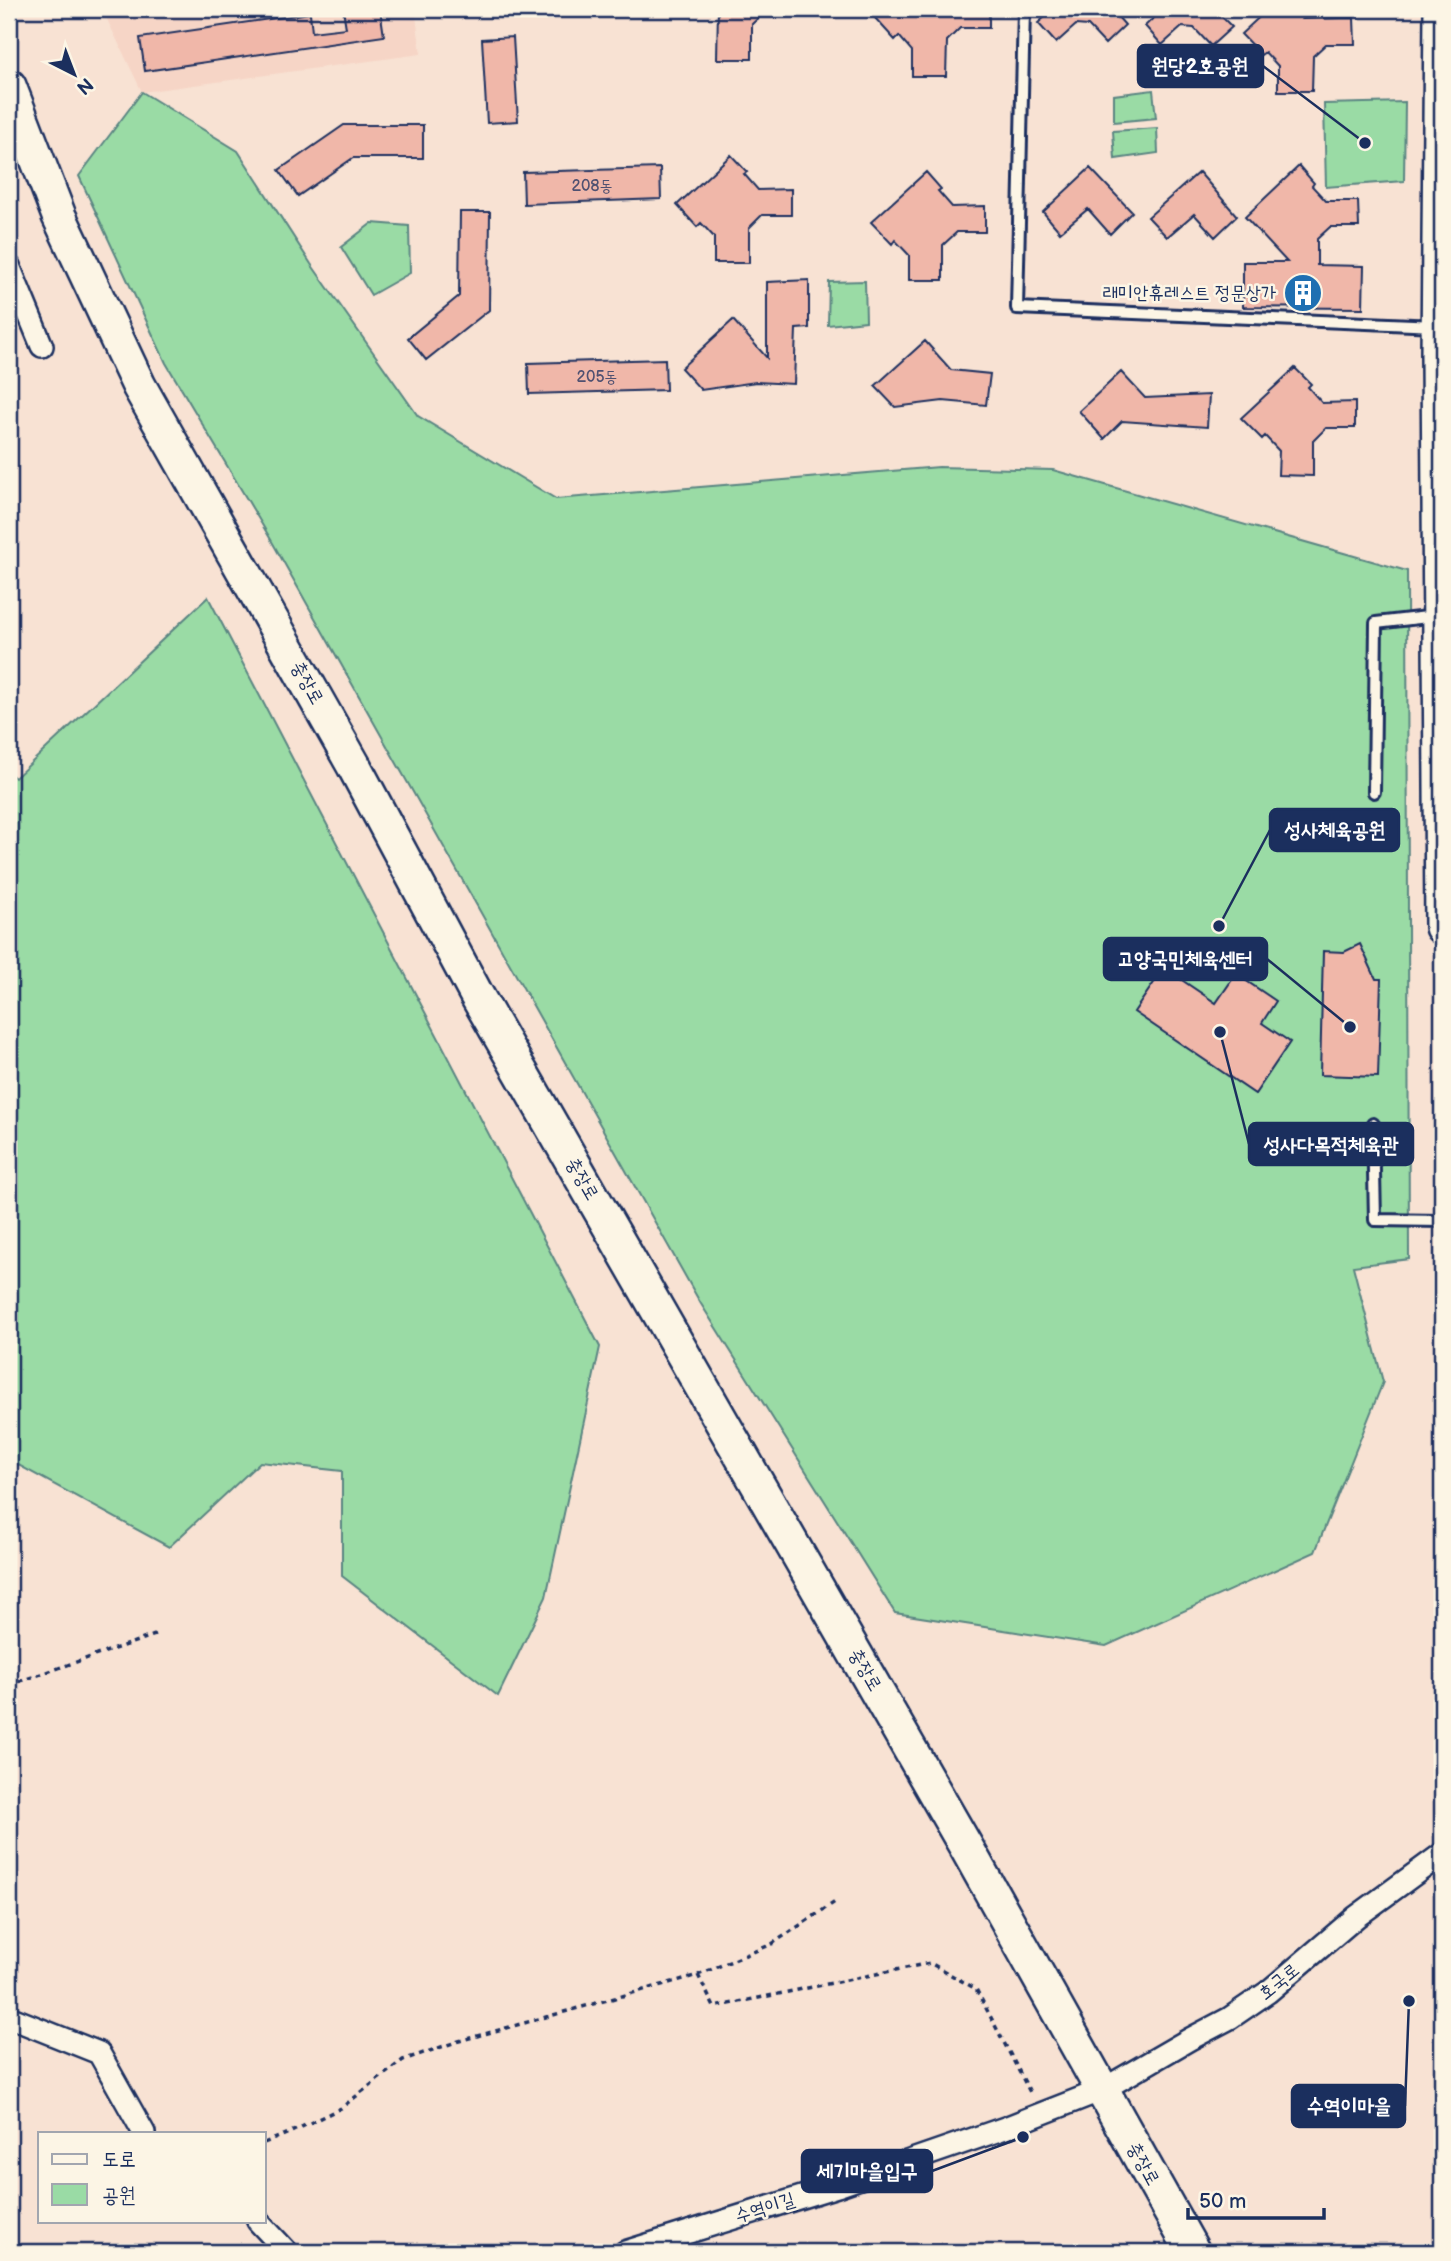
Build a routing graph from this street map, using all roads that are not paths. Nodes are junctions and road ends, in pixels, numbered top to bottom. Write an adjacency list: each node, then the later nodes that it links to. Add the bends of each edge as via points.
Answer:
1 (1024, 9): 5 (lane, via 1017,308)
2 (1441, 9): 5 (main road)
3 (9, 86): 14 (main road, 충장로, via 59,216 139,386 354,766 476,994)
4 (9, 266): 6 (street)
5 (1440, 326): 7 (main road)
6 (41, 346)
7 (1441, 616): 8 (lane, via 1376,623); 9 (main road)
8 (1374, 792)
9 (1442, 927)
10 (1373, 1124): 11 (lane, via 1375,1220)
11 (1442, 1221)
12 (1442, 1854): 14 (street, 호국로, via 1356,1917 1268,1992)
13 (9, 2017): 15 (street, via 99,2053)
14 (1102, 2090): 18 (street, 수역이길, via 837,2186); 19 (main road, 충장로)
15 (143, 2132)
16 (259, 2222): 17 (street)
17 (287, 2252)
18 (625, 2252)
19 (1193, 2252)

